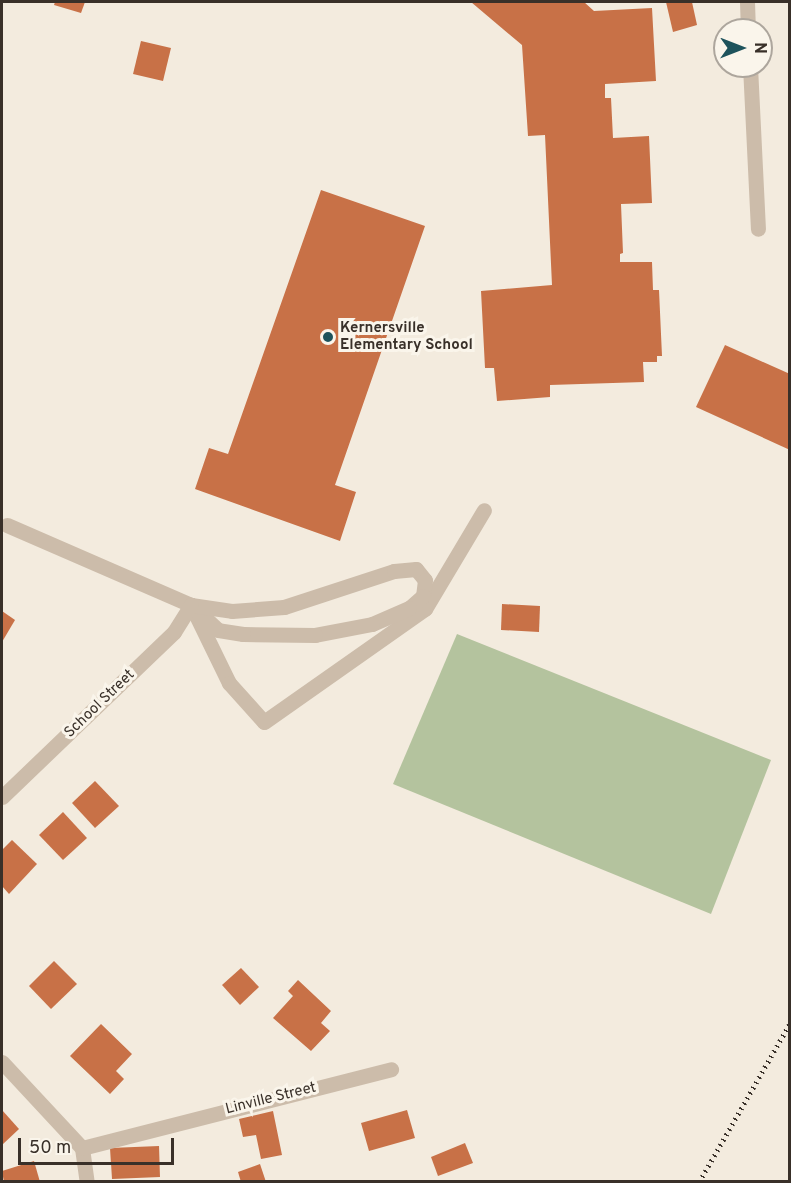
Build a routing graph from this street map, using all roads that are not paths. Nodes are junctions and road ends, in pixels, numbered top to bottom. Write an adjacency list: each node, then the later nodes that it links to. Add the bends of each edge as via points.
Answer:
1 (747, 2): 2 (street)
2 (748, 18)
3 (751, 78): 4 (street)
4 (758, 229)
5 (484, 510): 7 (street, via 425,609 264,722 229,683)
6 (7, 525): 7 (street)
7 (191, 605): 7 (street, via 218,630 315,635 372,624 409,608 423,596 425,580 416,569 405,570 284,607 232,611); 8 (street, School Street, via 174,633)
8 (2, 797)
9 (2, 1062): 11 (street)
10 (391, 1069): 11 (street, Linville Street)
11 (82, 1148): 12 (street)
12 (87, 1182)

